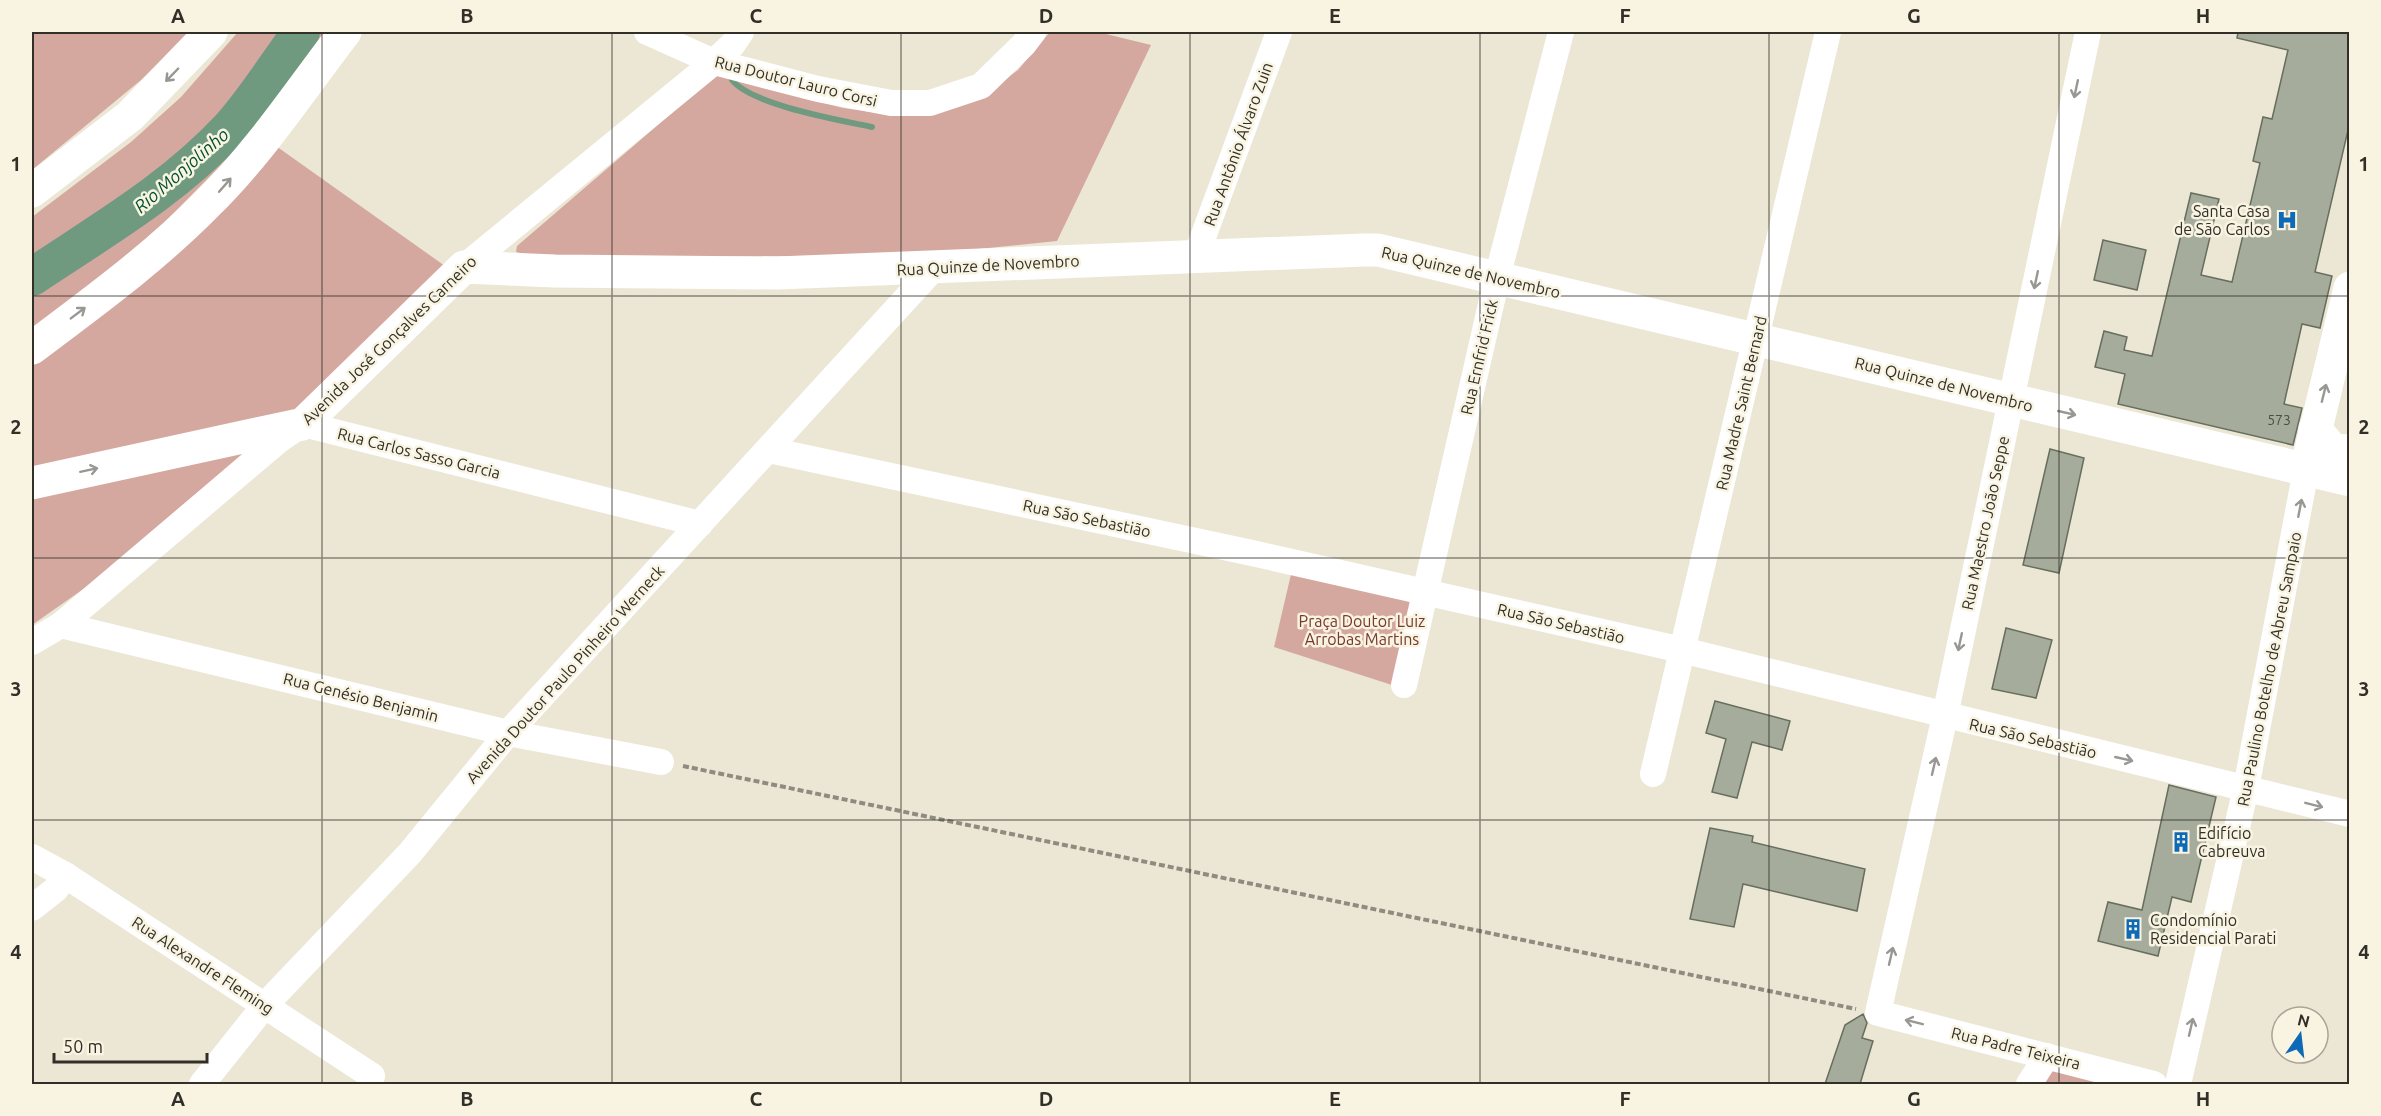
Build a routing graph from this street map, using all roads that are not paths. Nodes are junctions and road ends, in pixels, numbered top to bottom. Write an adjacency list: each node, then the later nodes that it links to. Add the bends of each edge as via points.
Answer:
1 (211, 32): 11 (main road, one-way to 11, via 130,116)
2 (345, 32): 18 (main road, one-way to 2, via 161,249 210,202)
3 (647, 32): 10 (street, Rua Doutor Lauro Corsi)
4 (741, 32): 10 (street, Avenida José Gonçalves Carneiro)
5 (1033, 32): 10 (street, Rua Doutor Lauro Corsi, via 981,86 930,103 855,98)
6 (1279, 32): 12 (street, Rua Antônio Álvaro Zuin)
7 (1561, 32): 15 (street, Rua Ernfrid Frick)
8 (1828, 32): 17 (street, Rua Madre Saint Bernard)
9 (2088, 32): 19 (street, Rua Maestro João Seppe, one-way to 19)
10 (714, 62): 13 (street, Avenida José Gonçalves Carneiro)
11 (32, 191)
12 (1196, 256): 14 (main road, Rua Quinze de Novembro); 15 (main road, Rua Quinze de Novembro, via 1378,250)
13 (464, 267): 14 (main road, Rua Quinze de Novembro, via 766,273); 20 (main road, Avenida José Gonçalves Carneiro)
14 (934, 268): 22 (street, Avenida Doutor Paulo Pinheiro Werneck)
15 (1497, 278): 17 (main road, Rua Quinze de Novembro); 28 (street, Rua Ernfrid Frick)
16 (2349, 288): 21 (main road, Rua Paulino Botelho de Abreu Sampaio, one-way to 16)
17 (1756, 338): 19 (main road, Rua Quinze de Novembro); 31 (street, Rua Madre Saint Bernard)
18 (32, 348)
19 (2010, 400): 24 (main road, Rua Quinze de Novembro, one-way to 24); 33 (street, Rua Maestro João Seppe, one-way to 33)
20 (303, 424): 26 (main road, Rua Carlos Sasso Garcia, one-way to 20); 27 (street, Rua Carlos Sasso Garcia); 29 (street, Avenida José Gonçalves Carneiro, via 279,440)
21 (2315, 429): 23 (main road, via 2333,450); 24 (main road, Rua Paulino Botelho de Abreu Sampaio)
22 (769, 450): 27 (street, Avenida Doutor Paulo Pinheiro Werneck); 28 (street, Rua São Sebastião)
23 (2349, 451)
24 (2306, 470): 25 (main road, Rua Quinze de Novembro); 37 (street, Rua Paulino Botelho de Abreu Sampaio, one-way to 24)
25 (2349, 480)
26 (32, 483)
27 (700, 524): 34 (street, Avenida Doutor Paulo Pinheiro Werneck)
28 (1424, 592): 31 (street, Rua São Sebastião); 32 (street, Rua Ernfrid Frick)
29 (62, 625): 30 (street, Avenida José Gonçalves Carneiro); 34 (street, Rua Genésio Benjamin)
30 (32, 642)
31 (1682, 650): 33 (street, Rua São Sebastião); 36 (street, Rua Madre Saint Bernard)
32 (1404, 685)
33 (1945, 716): 37 (street, Rua São Sebastião, one-way to 37); 43 (street, Rua Maestro João Seppe, one-way to 33)
34 (508, 733): 35 (street, Rua Genésio Benjamin); 42 (street, Avenida Doutor Paulo Pinheiro Werneck, via 410,853)
35 (661, 762)
36 (1653, 774)
37 (2246, 788): 38 (street, Rua São Sebastião, one-way to 38); 49 (street, Rua Paulino Botelho de Abreu Sampaio, one-way to 37)
38 (2349, 814)
39 (32, 857): 40 (street, Rua Alexandre Fleming)
40 (65, 875): 41 (street, via 57,889); 42 (street, Rua Alexandre Fleming)
41 (32, 908)
42 (265, 1005): 45 (street, Rua Alexandre Fleming); 46 (street, Avenida Doutor Paulo Pinheiro Werneck)
43 (1878, 1013): 44 (street, Rua Padre Teixeira, one-way to 43)
44 (2047, 1056): 47 (street); 48 (street, Rua Padre Teixeira)
45 (372, 1076)
46 (202, 1084)
47 (2029, 1084)
48 (2154, 1084)
49 (2178, 1084)

